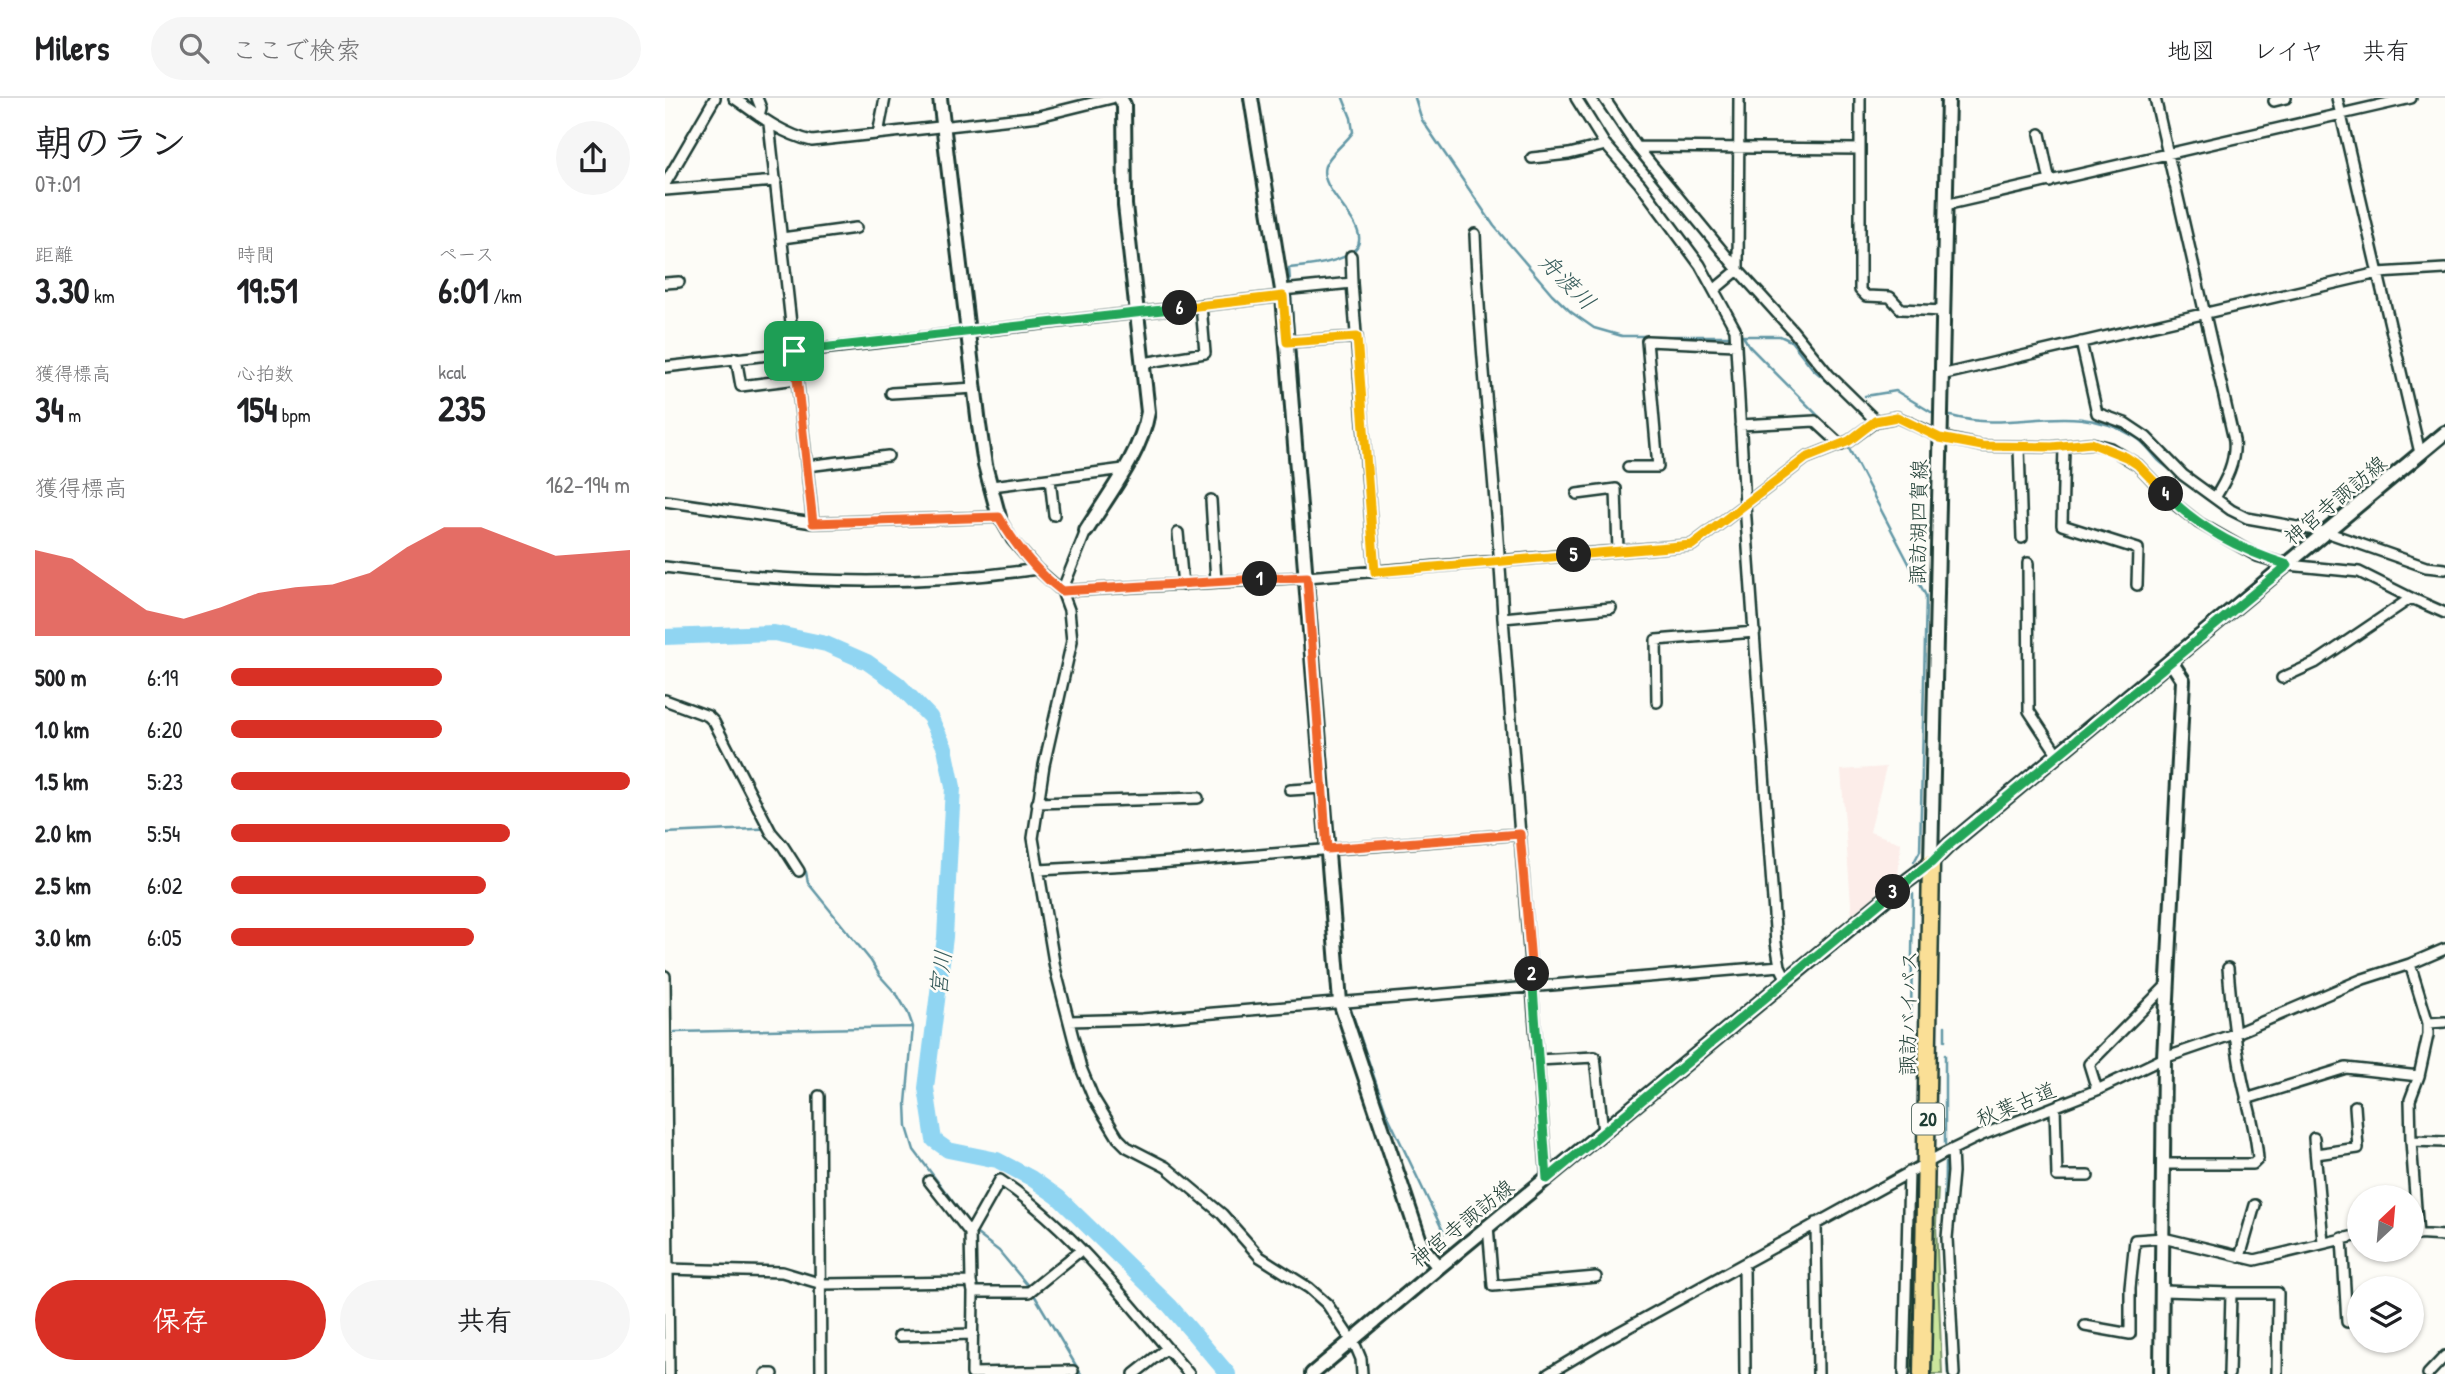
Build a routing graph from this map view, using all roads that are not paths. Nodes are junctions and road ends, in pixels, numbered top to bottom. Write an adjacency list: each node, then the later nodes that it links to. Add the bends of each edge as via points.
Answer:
1 (715, 98): 33 (street)
2 (734, 98): 20 (street)
3 (757, 98): 20 (street)
4 (885, 98): 23 (street)
5 (940, 98): 22 (street)
6 (1112, 98): 22 (street, via 1039,116)
7 (1120, 98): 50 (street, via 1124,105 1125,205)
8 (1251, 98): 47 (street)
9 (1576, 98): 25 (street)
10 (1604, 98): 26 (street)
11 (1739, 98): 27 (street)
12 (1860, 98): 28 (street)
13 (1948, 98): 35 (street, 諏訪湖四賀線)
14 (2155, 98): 29 (street)
15 (2285, 98): 18 (street)
16 (2337, 98): 19 (street)
17 (2411, 98): 19 (street)
18 (2274, 100)
19 (2341, 114): 29 (street); 42 (street)
20 (759, 116): 21 (street)
21 (769, 124): 23 (street, via 812,142); 31 (street)
22 (943, 127): 23 (street); 52 (street)
23 (878, 134)
24 (2040, 134): 32 (street)
25 (1606, 145): 30 (street); 46 (street, via 1640,184)
26 (1637, 147): 27 (street); 41 (street)
27 (1739, 149): 28 (street); 41 (street)
28 (1860, 149): 49 (street, via 1860,290 1866,296 1890,298 1901,309)
29 (2168, 155): 32 (street); 51 (street)
30 (1532, 158)
31 (776, 181): 34 (street); 38 (street)
32 (2050, 182): 35 (street)
33 (665, 184)
34 (665, 190)
35 (1945, 205): 49 (street, 諏訪湖四賀線)
36 (856, 229): 38 (street)
37 (1475, 234): 92 (street)
38 (782, 238): 57 (street)
39 (1351, 256): 45 (street)
40 (2445, 269): 42 (street)
41 (1738, 270): 46 (street); 65 (street)
42 (2378, 273): 51 (street); 72 (street)
43 (680, 282): 44 (street)
44 (665, 283)
45 (1353, 283): 47 (street); 53 (street)
46 (1714, 290): 56 (street, via 1735,330)
47 (1283, 293): 48 (street); 54 (street)
48 (1201, 305): 50 (street); 59 (street, via 1205,353)
49 (1943, 311): 61 (street, 諏訪湖四賀線)
50 (1138, 313): 52 (street); 59 (street)
51 (2205, 314): 55 (street); 80 (street, via 2235,449)
52 (967, 331): 57 (street); 63 (street)
53 (1357, 337): 54 (street); 98 (street)
54 (1287, 342): 99 (street)
55 (2081, 342): 61 (street); 80 (street, via 2097,413 2146,436 2183,475)
56 (1736, 344): 66 (street); 75 (street, via 1647,341 1658,467)
57 (794, 351): 58 (street); 62 (street)
58 (736, 358): 60 (street); 62 (street, via 741,386)
59 (1143, 363): 76 (street, via 1148,412)
60 (665, 367)
61 (1941, 375): 68 (street, 諏訪湖四賀線)
62 (797, 379): 74 (street)
63 (975, 388): 64 (street); 78 (street)
64 (891, 393)
65 (1875, 421): 68 (street, via 1897,417); 69 (street)
66 (1740, 425): 69 (street, via 1815,421); 83 (street)
67 (2445, 433): 72 (street, 神宮寺諏訪線)
68 (1940, 438): 71 (street); 120 (street, 諏訪湖四賀線)
69 (1844, 443): 83 (street, via 1806,458)
70 (2064, 446): 71 (street); 94 (street, via 2091,443 2126,457 2199,523 2257,555); 101 (street, via 2062,525 2139,549)
71 (2019, 448): 90 (street)
72 (2420, 453): 88 (street, 神宮寺諏訪線)
73 (888, 456): 74 (street)
74 (807, 466): 86 (street)
75 (1628, 467)
76 (1124, 469): 77 (street); 87 (street)
77 (1050, 479): 78 (street); 84 (street)
78 (992, 486): 85 (street)
79 (1577, 494): 91 (street, via 1616,489)
80 (2215, 498): 88 (street, via 2247,518)
81 (1211, 500): 100 (street)
82 (665, 501): 86 (street)
83 (1745, 505): 91 (street, via 1692,545); 108 (street)
84 (1054, 516)
85 (999, 517): 86 (street); 96 (street)
86 (813, 523)
87 (1086, 531): 103 (street)
88 (2326, 532): 94 (street, 神宮寺諏訪線); 97 (street, via 2426,567)
89 (1178, 533): 102 (street)
90 (2022, 538)
91 (1618, 551): 92 (street)
92 (1500, 561): 98 (street); 107 (street)
93 (2028, 563): 113 (street, via 2029,711)
94 (2288, 565): 104 (street, via 2360,572); 109 (street, 神宮寺諏訪線)
95 (665, 567): 96 (street, via 727,575 853,580)
96 (1037, 569): 103 (street)
97 (2445, 569)
98 (1375, 572): 99 (street)
99 (1307, 577): 100 (street); 114 (street)
100 (1216, 581): 102 (street)
101 (2137, 584)
102 (1183, 585): 103 (street)
103 (1062, 591): 117 (street, via 1072,641)
104 (2410, 598): 106 (street); 110 (street, via 2315,663)
105 (1611, 608): 107 (street)
106 (2445, 613)
107 (1503, 618): 118 (street)
108 (1755, 632): 112 (street, via 1656,640); 125 (street)
109 (2171, 662): 113 (street, 神宮寺諏訪線); 129 (street, via 2183,680)
110 (2282, 678)
111 (665, 700): 122 (street, via 714,722 771,832)
112 (1657, 702)
113 (2058, 755): 120 (street, 神宮寺諏訪線)
114 (1322, 788): 115 (street); 119 (street)
115 (1290, 790)
116 (1198, 798): 117 (street)
117 (1037, 803): 121 (street, via 1033,838)
118 (1520, 834): 119 (street); 130 (street)
119 (1327, 849): 121 (street); 131 (street)
120 (1931, 863): 128 (street, 神宮寺諏訪線); 150 (highway, 諏訪バイパス / 20)
121 (1039, 870): 132 (street, via 1047,933)
122 (799, 872)
123 (2445, 949): 124 (street, 秋葉古道)
124 (2410, 964): 134 (street); 135 (street, 秋葉古道)
125 (1780, 967): 128 (street); 130 (street)
126 (2228, 968): 135 (street)
127 (665, 976): 171 (street)
128 (1787, 980): 144 (street, 神宮寺諏訪線)
129 (2168, 984): 136 (street); 139 (street, via 2089,1064)
130 (1533, 986): 131 (street); 137 (street)
131 (1340, 1002): 132 (street); 170 (street, via 1422,1247)
132 (1069, 1021): 181 (street, via 1093,1097 1118,1138 1136,1153 1166,1167 1222,1214 1260,1256 1309,1288 1327,1304)
133 (2445, 1022): 134 (street)
134 (2428, 1023): 138 (street)
135 (2234, 1034): 136 (street, 秋葉古道); 141 (street)
136 (2164, 1058): 139 (street, 秋葉古道); 151 (street)
137 (1537, 1060): 144 (street, via 1595,1057); 154 (street)
138 (2419, 1076): 141 (street, via 2346,1068); 146 (street, via 2410,1100)
139 (2097, 1090): 143 (street, 秋葉古道)
140 (819, 1096): 173 (street)
141 (2246, 1099): 151 (street, via 2256,1128 2258,1159 2253,1164)
142 (2355, 1106): 149 (street, via 2358,1148)
143 (2055, 1107): 148 (street, 秋葉古道); 153 (street, via 2057,1177)
144 (1603, 1132): 154 (street, 神宮寺諏訪線)
145 (2315, 1138): 149 (street)
146 (2411, 1141): 147 (street); 156 (street)
147 (2445, 1142)
148 (1952, 1150): 150 (street, 秋葉古道); 199 (street, via 1947,1238)
149 (2316, 1154): 166 (street)
150 (1927, 1162): 152 (street, 秋葉古道); 198 (highway, 諏訪バイパス / 20)
151 (2164, 1164): 164 (street)
152 (1909, 1172): 158 (street, 秋葉古道); 197 (street)
153 (2088, 1176)
154 (1547, 1179): 159 (street, 神宮寺諏訪線)
155 (929, 1181): 160 (street)
156 (2413, 1185)
157 (2255, 1205): 168 (street)
158 (1816, 1223): 169 (street, 秋葉古道); 196 (street)
159 (1488, 1226): 170 (street, 神宮寺諏訪線); 172 (street, via 1493,1286)
160 (971, 1233): 167 (street, via 1000,1180); 174 (street)
161 (2424, 1235): 162 (street)
162 (2445, 1236)
163 (2347, 1237): 165 (street)
164 (2163, 1238): 168 (street); 175 (street); 178 (street, via 2135,1240 2130,1334)
165 (2342, 1238): 166 (street); 177 (street)
166 (2323, 1242): 168 (street, via 2255,1261)
167 (1081, 1250): 174 (street, via 1029,1292); 182 (street)
168 (2240, 1257)
169 (1744, 1264): 194 (street, 秋葉古道); 195 (street)
170 (1439, 1267): 181 (street, 神宮寺諏訪線)
171 (667, 1269): 173 (street, via 782,1272); 186 (street)
172 (1595, 1277)
173 (822, 1284): 174 (street); 189 (street)
174 (972, 1287): 179 (street)
175 (2163, 1291): 176 (street); 200 (street)
176 (2231, 1293): 201 (street); 202 (street, via 2278,1293)
177 (2347, 1322)
178 (2084, 1326)
179 (973, 1334): 180 (street); 185 (street)
180 (899, 1336)
181 (1352, 1341): 192 (street, 神宮寺諏訪線); 193 (street)
182 (1167, 1348): 190 (street); 191 (street)
183 (2445, 1356): 203 (street)
184 (1073, 1371): 185 (street)
185 (972, 1373)
186 (669, 1374)
187 (766, 1374): 188 (street)
188 (773, 1374)
189 (821, 1374)
190 (1133, 1374)
191 (1189, 1374)
192 (1312, 1374)
193 (1362, 1374)
194 (1548, 1374)
195 (1745, 1374)
196 (1818, 1374)
197 (1904, 1374)
198 (1922, 1374)
199 (1954, 1374)
200 (2161, 1374)
201 (2229, 1374)
202 (2277, 1374)
203 (2428, 1374)

